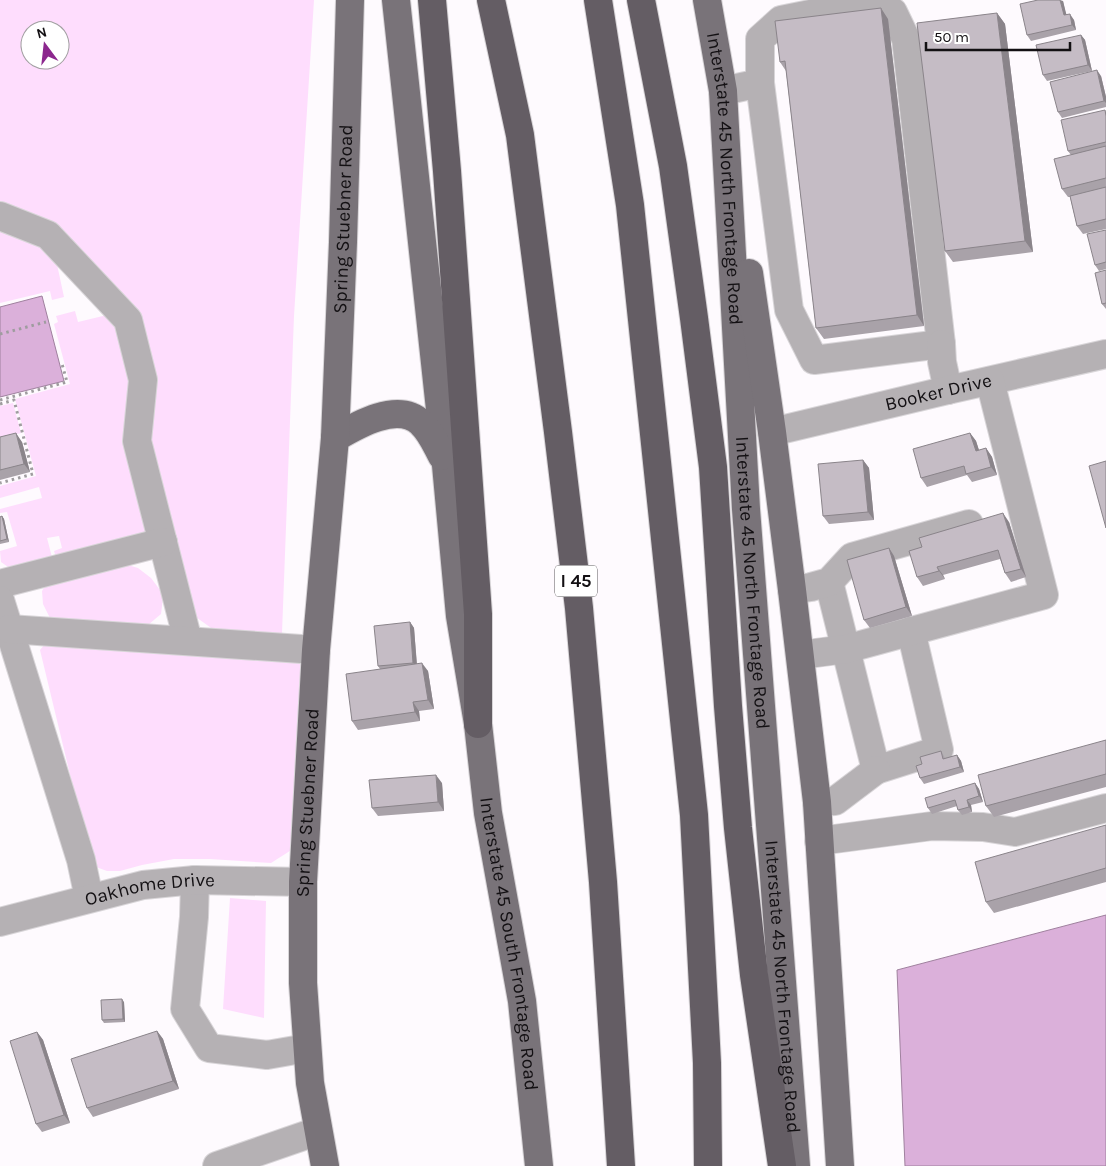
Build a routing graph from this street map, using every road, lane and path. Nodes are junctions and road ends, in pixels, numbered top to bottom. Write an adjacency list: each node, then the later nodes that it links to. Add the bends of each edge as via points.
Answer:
1 (350, 0): 21 (main road, Spring Stuebner Road)
2 (396, 0): 22 (main road)
3 (432, 0): 36 (highway, via 478,614)
4 (491, 0): 50 (highway, I 45, via 520,135 579,608 603,882)
5 (598, 0): 51 (highway, via 630,205 694,815 707,1063)
6 (641, 0): 52 (highway, via 673,166 712,458 738,828 754,975)
7 (707, 0): 9 (main road, Interstate 45 North Frontage Road)
8 (760, 83): 9 (street); 13 (street, via 789,310 814,360); 13 (street, via 760,39 781,20 864,3 894,12 906,39)
9 (723, 91): 20 (main road); 53 (main road, Interstate 45 North Frontage Road, via 746,509)
10 (0, 216): 25 (street, via 48,235 128,320 143,380 137,441)
11 (46, 322): 12 (path)
12 (0, 334)
13 (941, 344): 17 (street)
14 (1106, 354): 16 (street, Booker Drive)
15 (62, 364): 18 (path, via 67,382)
16 (990, 381): 17 (street, Booker Drive); 24 (street)
17 (948, 390): 20 (street, Booker Drive)
18 (0, 400)
19 (0, 404): 23 (path, via 14,400 33,474)
20 (772, 432): 28 (main road)
21 (335, 438): 22 (main road, via 386,415 409,415 429,431); 34 (main road, Spring Stuebner Road)
22 (446, 465): 36 (main road, via 460,616)
23 (0, 483)
24 (1007, 514): 26 (street, via 852,557); 31 (street, via 1044,595)
25 (163, 542): 27 (street); 32 (street)
26 (829, 582): 28 (street); 33 (street)
27 (0, 584)
28 (792, 590): 35 (main road)
29 (0, 600): 30 (street)
30 (9, 629): 32 (street); 43 (street, via 81,860)
31 (911, 631): 33 (street); 37 (street, via 939,750)
32 (188, 641): 34 (street)
33 (846, 649): 35 (street); 37 (street)
34 (316, 650): 42 (main road, Spring Stuebner Road)
35 (800, 655): 38 (main road)
36 (478, 724): 49 (main road, Interstate 45 South Frontage Road, via 488,813 522,1001)
37 (876, 770): 38 (street, via 835,801)
38 (817, 802): 40 (main road)
39 (1106, 808): 40 (street, via 1015,832 983,827 932,826)
40 (819, 841): 54 (main road)
41 (195, 880): 42 (street, Oakhome Drive); 43 (street, Oakhome Drive, via 143,885); 45 (street, via 185,1009 209,1048 267,1055)
42 (303, 882): 45 (main road, Spring Stuebner Road, via 303,984)
43 (89, 898): 44 (street, Oakhome Drive)
44 (0, 922)
45 (308, 1048): 46 (main road, Spring Stuebner Road)
46 (318, 1131): 47 (street); 48 (main road, Spring Stuebner Road)
47 (217, 1166)
48 (325, 1166)
49 (539, 1166)
50 (621, 1166)
51 (708, 1166)
52 (782, 1166)
53 (796, 1166)
54 (840, 1166)

